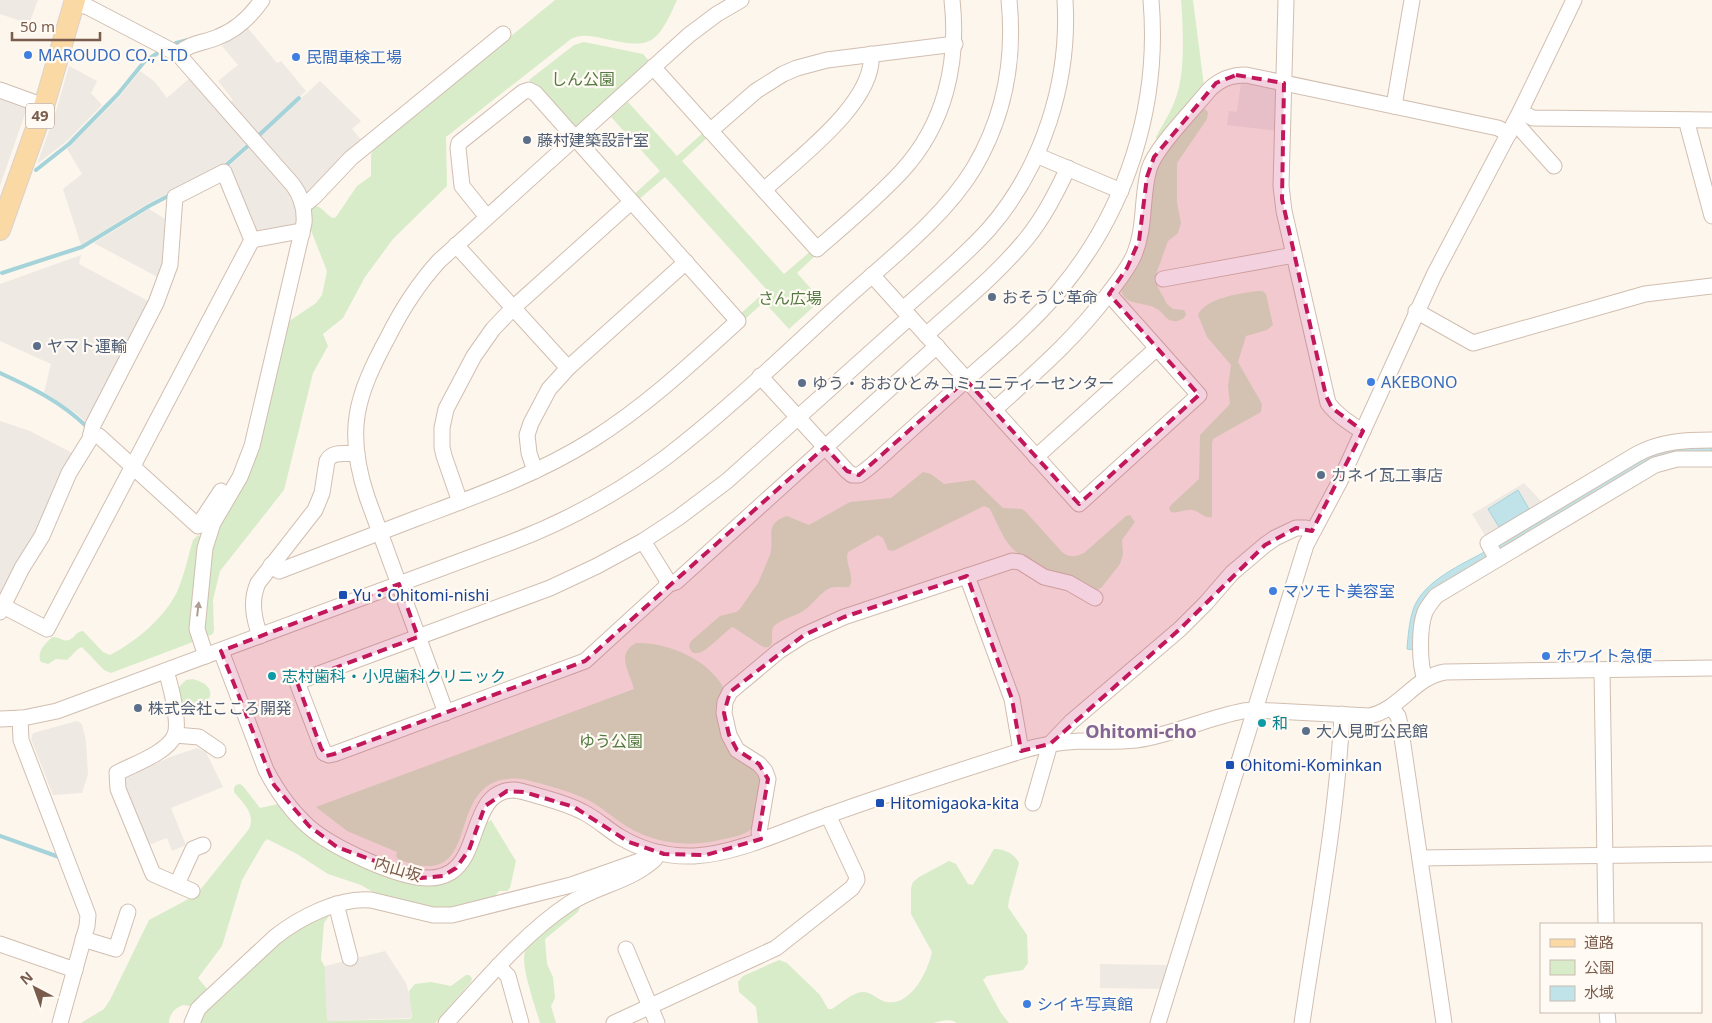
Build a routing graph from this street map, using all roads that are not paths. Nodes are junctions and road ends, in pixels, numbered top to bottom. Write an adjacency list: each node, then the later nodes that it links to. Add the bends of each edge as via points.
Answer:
1 (262, 0): 13 (street, via 250,16 234,28 216,38 186,47)
2 (741, 0): 15 (street, via 702,24)
3 (952, 0): 12 (street)
4 (1009, 0): 40 (street, via 1011,41 1007,80 997,119 981,155 944,208)
5 (1065, 0): 25 (street, via 1061,74)
6 (1151, 0): 29 (street, via 1150,86 1139,138)
7 (1286, 0): 16 (street)
8 (1412, 0): 19 (street)
9 (1574, 0): 22 (street)
10 (75, 2): 13 (street); 18 (main road, 49)
11 (503, 34): 31 (street, via 351,158 314,197)
12 (955, 44): 14 (street); 28 (street, via 944,101 918,151 894,180 817,249)
13 (178, 54): 31 (street, via 293,185)
14 (871, 54): 23 (street, via 812,63 783,74 756,90); 28 (street, via 868,75 850,108)
15 (653, 67): 23 (street); 24 (street)
16 (1284, 83): 19 (street); 38 (street, via 1282,199); 43 (street, via 1236,75 1216,83 1160,149 1147,177 1142,226 1136,248)
17 (0, 90): 18 (street)
18 (44, 106): 34 (main road, 49)
19 (1394, 106): 22 (street, via 1498,128)
20 (1688, 120): 21 (street); 22 (street, via 1533,118); 32 (street)
21 (1712, 120)
22 (1514, 123): 26 (street); 45 (street)
23 (710, 130): 28 (street)
24 (574, 138): 30 (street); 33 (street); 33 (street, via 529,90 463,139 458,148 462,186)
25 (1036, 155): 27 (street); 46 (street, via 1020,186 989,229)
26 (1554, 166)
27 (1068, 168): 29 (street); 47 (street, via 1050,204 1015,252)
28 (764, 190)
29 (1121, 191): 52 (street, via 1090,247 1058,291 1021,331)
30 (631, 202): 39 (street); 44 (street)
31 (302, 203): 35 (street, 内山坂)
32 (1712, 216)
33 (487, 217): 37 (street)
34 (0, 230)
35 (302, 234): 36 (street, via 295,232); 62 (street, 内山坂, via 252,446)
36 (252, 240): 56 (street, via 224,172 175,197 170,265 156,303); 63 (street)
37 (456, 245): 44 (street); 59 (street, via 414,292 367,377 358,410)
38 (1294, 255): 41 (street); 55 (street, via 1328,403)
39 (686, 262): 50 (street); 64 (street, via 738,320 632,413 592,440)
40 (872, 275): 46 (street); 51 (street)
41 (1163, 279)
42 (1712, 286): 45 (street, via 1645,294 1473,343)
43 (1109, 294): 49 (street); 53 (street, via 1074,336)
44 (513, 308): 50 (street); 65 (street, via 480,347 443,418 442,446)
45 (1416, 311): 55 (street)
46 (906, 313): 47 (street); 54 (street)
47 (926, 335): 48 (street)
48 (937, 346): 52 (street); 58 (street)
49 (1157, 348): 60 (street); 60 (street, via 1199,395 1079,504)
50 (568, 368): 64 (street, via 549,389 529,426 527,444)
51 (760, 376): 54 (street); 72 (street, via 665,458 599,501 529,536)
52 (966, 380): 53 (street); 58 (street, via 859,475 847,471)
53 (994, 410): 60 (street)
54 (798, 418): 58 (street); 68 (street, via 711,494)
55 (1363, 431): 66 (street)
56 (91, 434): 63 (street, via 98,436); 75 (street, via 69,473 42,536)
57 (1712, 440): 69 (street, via 1674,441 1637,454 1488,543)
58 (825, 447): 73 (street, via 676,582)
59 (356, 453): 67 (street); 70 (street, via 329,457 315,510)
60 (1036, 457)
61 (1712, 459): 69 (street, via 1677,459 1656,465)
62 (244, 465): 63 (street, via 240,463 198,526); 78 (street, 内山坂, one-way to 62, via 197,629 205,548 213,523)
63 (132, 467): 75 (street, via 47,629)
64 (535, 471): 65 (street)
65 (460, 502): 67 (street)
66 (1312, 531): 84 (street); 90 (street, via 1296,528 1265,545 1232,573 1180,628)
67 (380, 532): 70 (street, via 279,571); 72 (street)
68 (643, 541): 73 (street); 77 (street, via 558,584)
69 (1497, 559): 82 (street, via 1445,590 1424,613 1421,670)
70 (271, 565): 76 (street, via 258,583 254,596 255,622)
71 (967, 576): 74 (street, via 1016,561 1044,577 1069,583); 92 (street, via 1012,699); 95 (street, via 844,617 804,635 779,651 730,693 724,713 729,735 737,750 759,764 768,779 759,832)
72 (399, 584): 76 (street); 77 (street)
73 (667, 585): 85 (street, via 585,661)
74 (1095, 598)
75 (1, 609)
76 (260, 636): 78 (street)
77 (418, 637): 85 (street); 85 (street, via 297,682 321,748 324,753 334,754)
78 (214, 653): 81 (street); 97 (street, 内山坂, via 274,785 284,800 309,826 353,854 421,878 443,876 465,857 491,799 516,790 574,807 629,842)
79 (1712, 668): 80 (street)
80 (1602, 670): 82 (street, via 1446,672); 99 (street)
81 (166, 671): 87 (street, via 57,711); 89 (street, via 177,722)
82 (1425, 679): 83 (street)
83 (1391, 707): 86 (street, via 1369,716); 100 (street, via 1400,724)
84 (1254, 710): 86 (street); 90 (street, via 1144,739); 119 (street)
85 (446, 713)
86 (1342, 714): 120 (street, via 1333,820)
87 (20, 718): 88 (street); 106 (street, via 21,740 86,910 88,920)
88 (0, 719)
89 (175, 735): 91 (street, via 199,737); 101 (street, via 155,754 117,772 118,789 152,874)
90 (1050, 744): 92 (street); 93 (street)
91 (218, 750)
92 (1021, 751): 94 (street)
93 (1034, 803)
94 (828, 815): 95 (street); 112 (street, via 856,875 855,884 776,948)
95 (761, 839): 97 (street, via 706,855)
96 (203, 844): 101 (street, via 193,849)
97 (662, 853): 103 (street, via 571,885 452,915 433,915 361,899); 110 (street, via 636,874 562,908)
98 (1712, 854): 99 (street)
99 (1605, 855): 100 (street); 105 (street)
100 (1420, 858): 121 (street)
101 (177, 884): 102 (street)
102 (192, 890)
103 (336, 904): 109 (street); 114 (street, via 281,933 198,1009)
104 (128, 912): 106 (street, via 116,949)
105 (1606, 923)
106 (83, 939): 111 (street)
107 (0, 944): 111 (street)
108 (626, 949): 112 (street)
109 (350, 958)
110 (498, 966): 115 (street); 116 (street, via 508,976)
111 (75, 970): 113 (street)
112 (650, 1007): 117 (street); 118 (street)
113 (60, 1023)
114 (192, 1023)
115 (446, 1023)
116 (521, 1023)
117 (614, 1023)
118 (656, 1023)
119 (1158, 1023)
120 (1302, 1023)
121 (1444, 1023)

